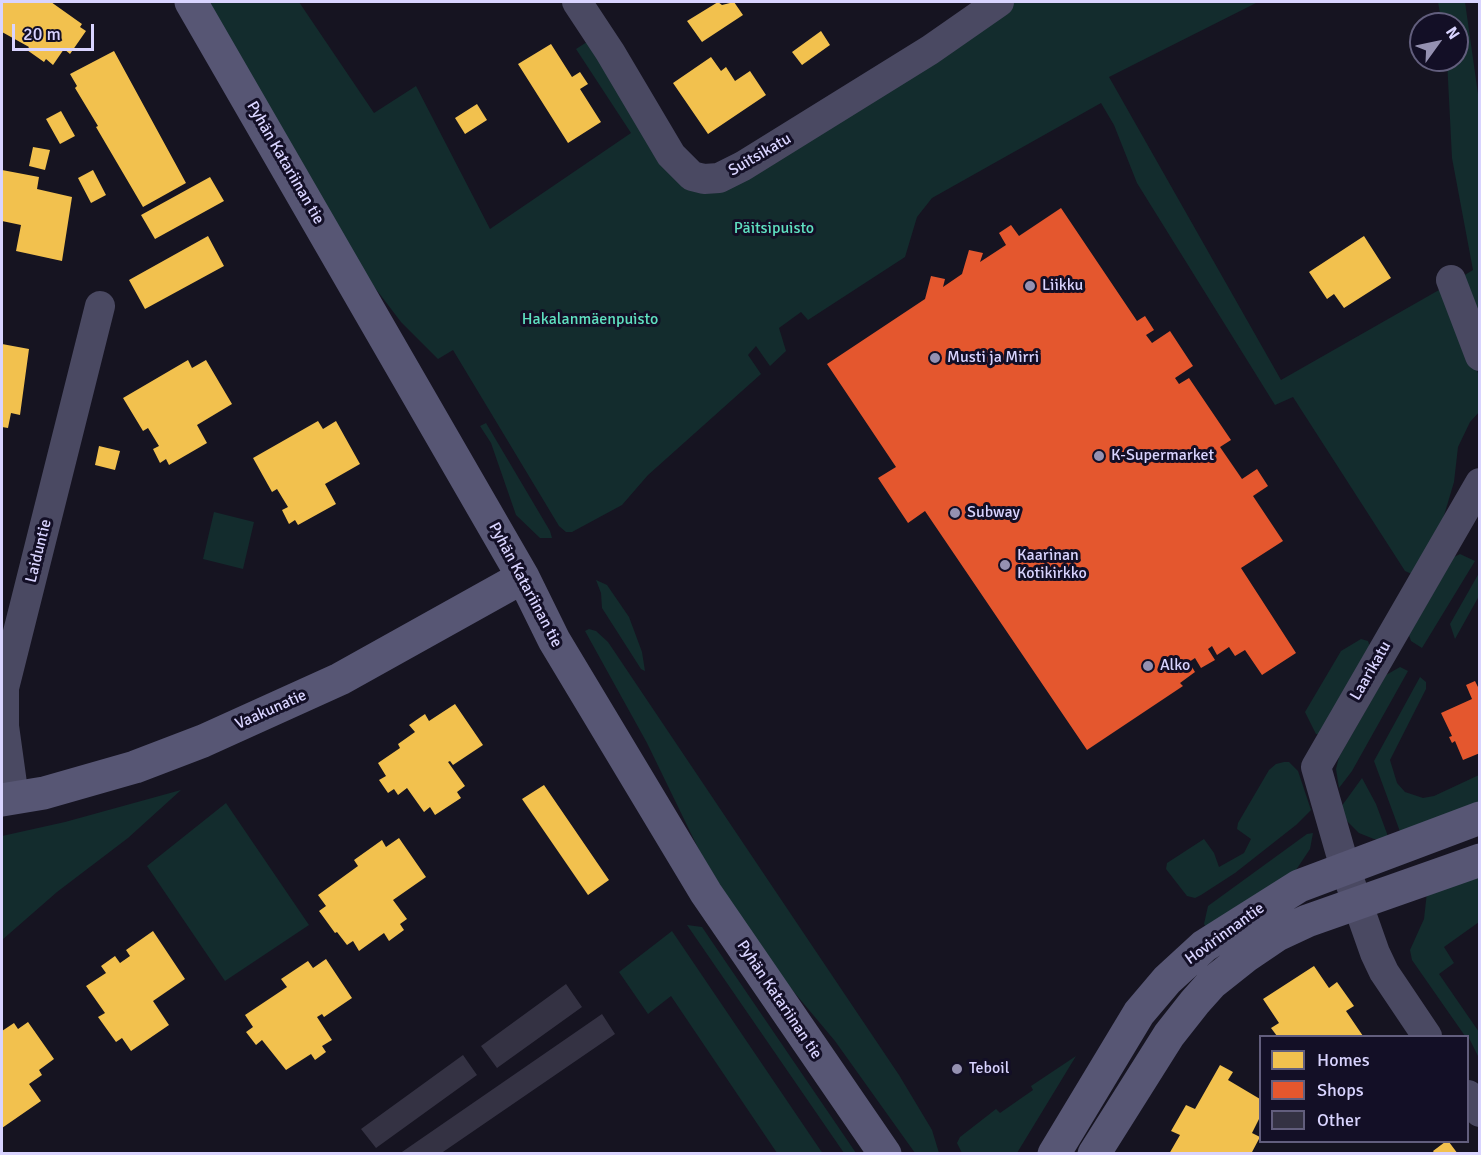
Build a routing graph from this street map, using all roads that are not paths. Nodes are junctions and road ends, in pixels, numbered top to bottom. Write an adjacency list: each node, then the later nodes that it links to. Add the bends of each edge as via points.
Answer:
1 (191, 2): 8 (street, Pyhän Katariinan tie)
2 (577, 2): 3 (street, Suitsikatu, via 671,155 692,176 704,179 719,178 743,166 930,50)
3 (999, 2)
4 (1451, 280): 6 (street)
5 (100, 306): 9 (street, Laiduntie, via 4,688)
6 (1479, 356)
7 (1479, 483): 12 (street, Laarikatu, via 1316,766)
8 (523, 577): 9 (street, Vaakunatie, via 340,679 203,741 135,767); 17 (street, Pyhän Katariinan tie, via 554,640 706,893)
9 (8, 799)
10 (1479, 818): 12 (street, Hovirinnantie)
11 (1479, 860): 13 (street, Hovirinnantie)
12 (1345, 868): 13 (street, Laarikatu); 18 (street, Hovirinnantie, via 1269,902 1182,965 1139,1013)
13 (1357, 904): 14 (street, Laarikatu, via 1384,972); 19 (street, Hovirinnantie, via 1277,935 1212,983 1169,1035)
14 (1426, 1035)
15 (1469, 1098): 16 (street)
16 (1479, 1112)
17 (885, 1154)
18 (1054, 1154)
19 (1094, 1154)

